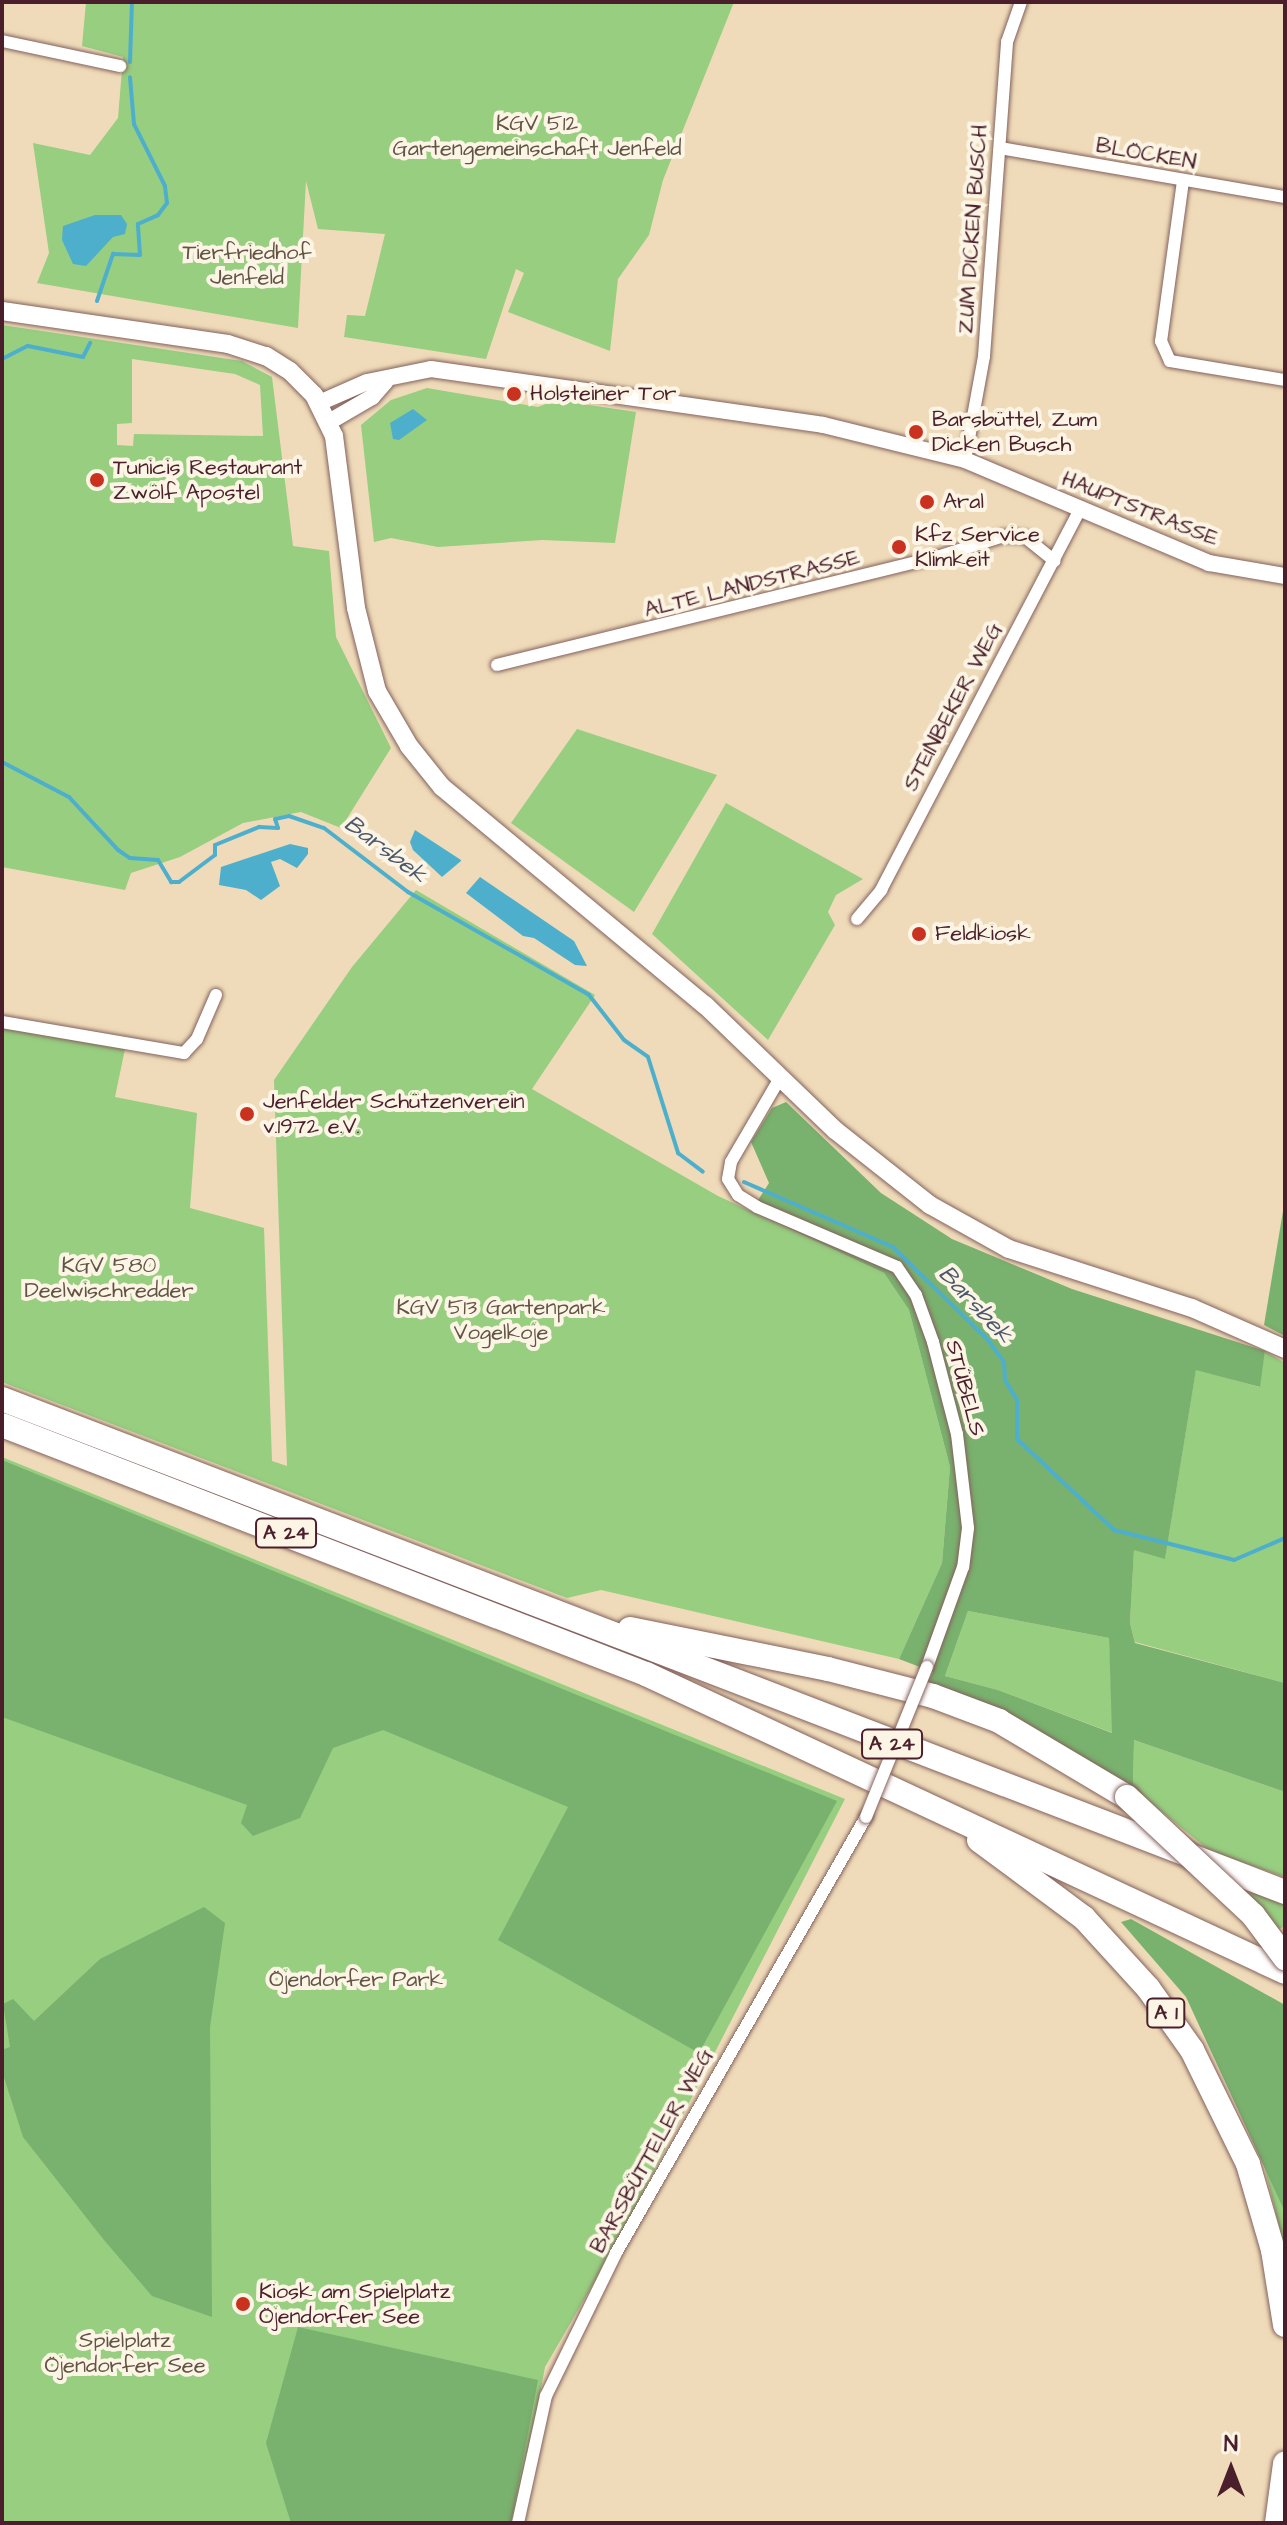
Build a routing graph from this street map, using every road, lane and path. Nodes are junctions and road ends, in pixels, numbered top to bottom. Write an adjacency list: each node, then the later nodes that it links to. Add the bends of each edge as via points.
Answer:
1 (1021, 2): 4 (street, ZUM DICKEN BUSCH, via 1007,42)
2 (2, 41): 3 (street)
3 (120, 66)
4 (1000, 148): 5 (street, BLÖCKEN); 12 (street, ZUM DICKEN BUSCH, via 984,356)
5 (1183, 181): 6 (street, BLÖCKEN); 8 (street, via 1161,341 1170,361)
6 (1285, 197)
7 (2, 311): 10 (main road, via 247,348 290,371)
8 (1285, 380)
9 (386, 381): 10 (street, HAUPTSTRASSE, via 367,382); 11 (street, via 372,397); 12 (street, HAUPTSTRASSE, via 431,369 823,425)
10 (319, 403): 11 (main road)
11 (329, 422): 20 (main road, via 342,474 356,608 367,655 377,691 409,746 453,798 705,1005)
12 (965, 460): 13 (street, HAUPTSTRASSE)
13 (1080, 509): 14 (street, STEINBEKER WEG); 15 (street, HAUPTSTRASSE, via 1209,563)
14 (1055, 561): 16 (street, ALTE LANDSTRASSE, via 1025,537 1004,536 896,568); 17 (street, STEINBEKER WEG, via 881,890)
15 (1285, 576)
16 (497, 665)
17 (857, 919)
18 (216, 995): 19 (street, via 197,1039 184,1053)
19 (2, 1022)
20 (780, 1078): 21 (main road, via 883,1171 980,1235 1062,1269 1192,1308); 26 (street, STÜBELS, bridge, via 731,1162 728,1179 738,1195 757,1207 897,1267 916,1295 933,1342 957,1434 967,1541 961,1575)
21 (1285, 1349)
22 (2, 1399): 24 (highway, A 24)
23 (2, 1425): 25 (highway, A 24, via 570,1642)
24 (504, 1594): 27 (highway, A 24); 28 (highway, A 24, bridge, via 670,1639 828,1669 933,1696 999,1721 1127,1797 1244,1905)
25 (911, 1795): 29 (highway, A 24); 30 (highway, A 1, via 1045,1885 1084,1918 1173,2023 1210,2080 1248,2164 1273,2250)
26 (866, 1817): 32 (street, BARSBÜTTELER WEG, via 616,2253 546,2396)
27 (1285, 1892)
28 (1285, 1958)
29 (1285, 1972)
30 (1285, 2325)
31 (1285, 2464): 33 (highway)
32 (518, 2523)
33 (1277, 2523)

